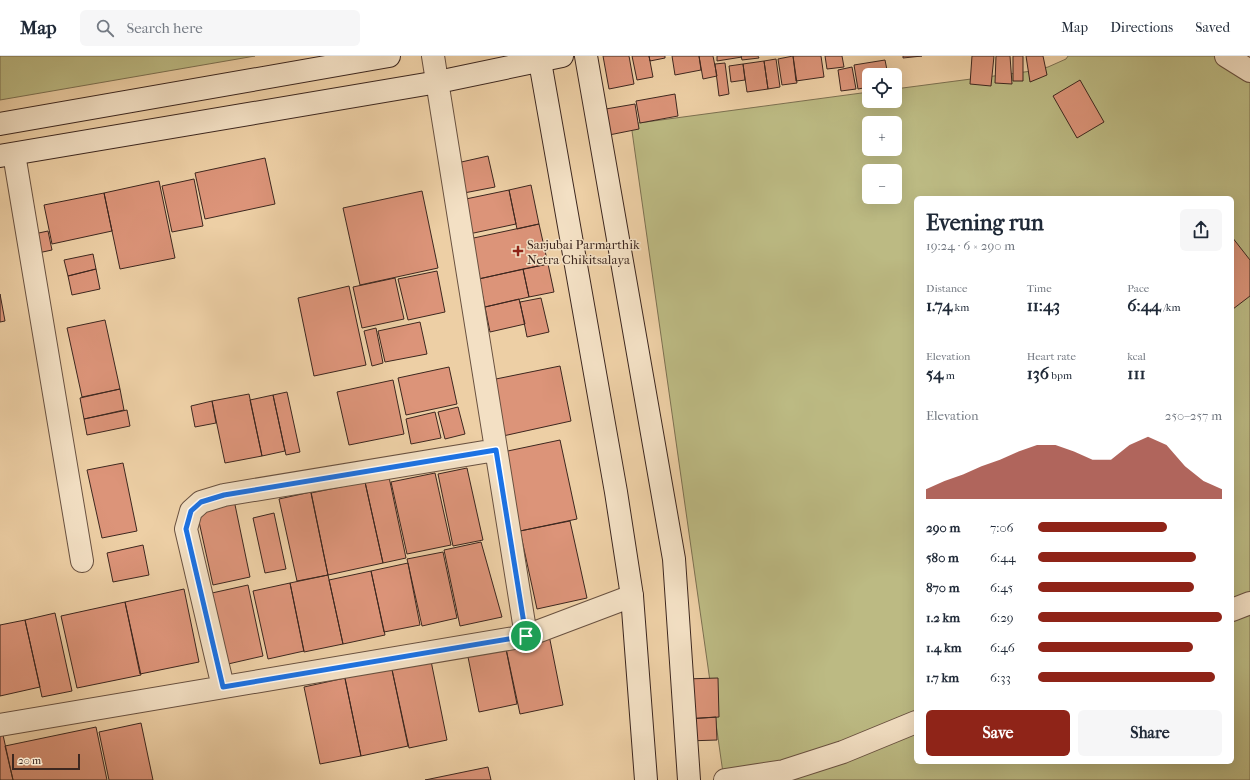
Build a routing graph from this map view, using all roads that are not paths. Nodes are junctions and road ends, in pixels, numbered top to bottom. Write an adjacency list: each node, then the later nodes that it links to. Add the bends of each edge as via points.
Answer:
1 (389, 56): 9 (street)
2 (433, 56): 8 (street)
3 (562, 56): 6 (street)
4 (586, 56): 21 (street, via 674,559)
5 (1226, 56): 7 (street)
6 (539, 58): 8 (street); 13 (street)
7 (1250, 71)
8 (438, 82): 10 (street); 11 (street)
9 (0, 124)
10 (7, 155): 12 (street)
11 (496, 450): 16 (street); 17 (street, via 224,495 201,502 191,511 186,529)
12 (82, 561)
13 (632, 596): 16 (street); 20 (street)
14 (1250, 603): 15 (street)
15 (1234, 609)
16 (526, 636): 17 (street)
17 (223, 687): 19 (street)
18 (914, 723): 22 (street, via 843,752 784,771)
19 (0, 725)
20 (646, 780)
21 (689, 780)
22 (725, 780)

